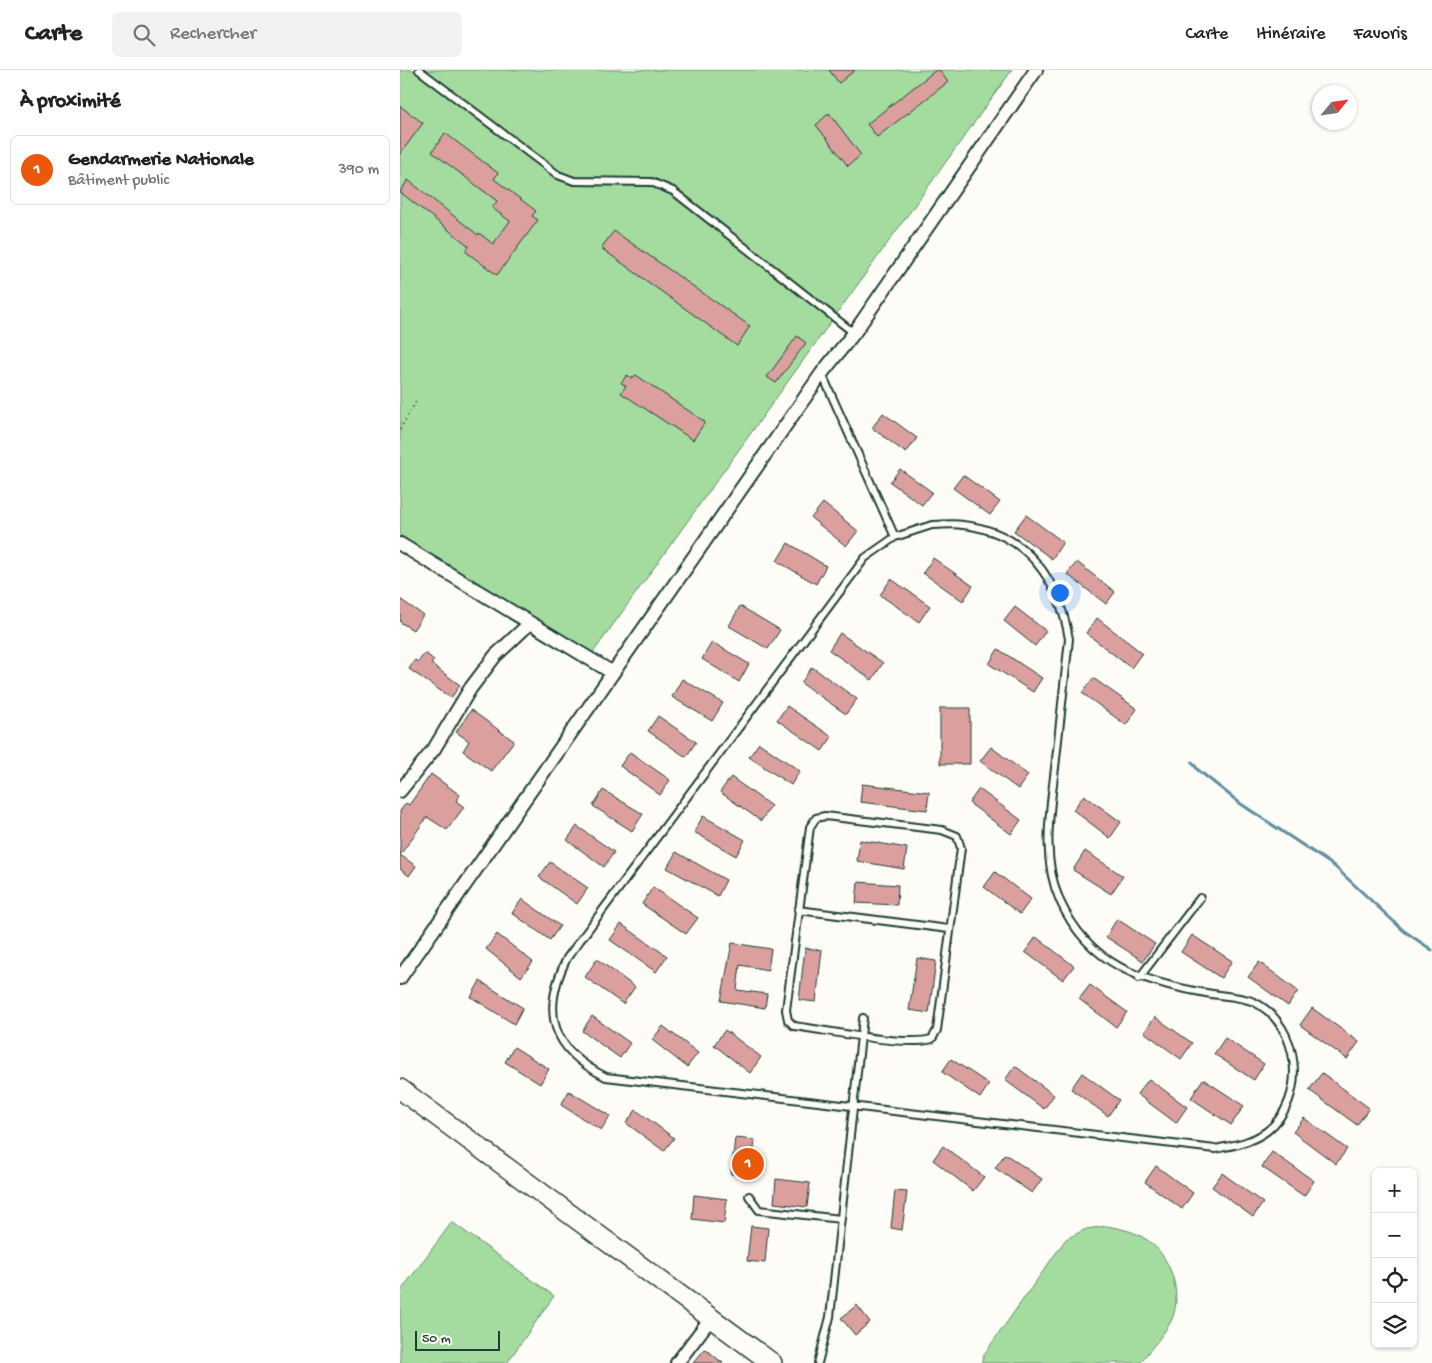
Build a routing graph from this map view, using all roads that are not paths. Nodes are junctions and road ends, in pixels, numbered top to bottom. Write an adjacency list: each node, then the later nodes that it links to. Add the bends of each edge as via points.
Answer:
1 (418, 70): 3 (lane, via 558,175 574,180 651,182 673,191)
2 (1036, 70): 3 (street)
3 (854, 333): 4 (street)
4 (822, 373): 5 (lane); 8 (street)
5 (895, 537): 14 (lane, via 932,525 962,524 986,530 1016,544 1038,563 1053,584 1064,611 1069,639 1047,835 1050,870 1060,901 1075,927 1105,958); 18 (lane, via 865,558 567,958 555,982 552,1008 555,1024 571,1054 606,1077)
6 (400, 544): 7 (street)
7 (530, 623): 8 (street); 9 (street, via 495,656 470,689 434,749)
8 (613, 673): 13 (street)
9 (400, 791)
10 (1200, 898): 14 (lane)
11 (798, 910): 12 (lane); 12 (lane, via 810,827 816,818 825,816 942,830 957,836 961,848); 16 (lane, via 786,1010 788,1020 794,1026)
12 (948, 929): 16 (lane, via 937,1030 932,1039 921,1042)
13 (402, 970)
14 (1139, 978): 18 (lane, via 1167,987 1253,1002 1269,1013 1283,1029 1293,1053 1294,1080 1288,1104 1269,1130 1249,1142 1214,1149)
15 (863, 1018): 16 (lane)
16 (861, 1035): 18 (lane)
17 (400, 1089): 21 (street)
18 (852, 1107): 20 (lane)
19 (749, 1196): 20 (lane, via 759,1210)
20 (841, 1219): 24 (lane, via 830,1317)
21 (711, 1318): 22 (street); 23 (street)
22 (677, 1363)
23 (772, 1363)
24 (818, 1363)

